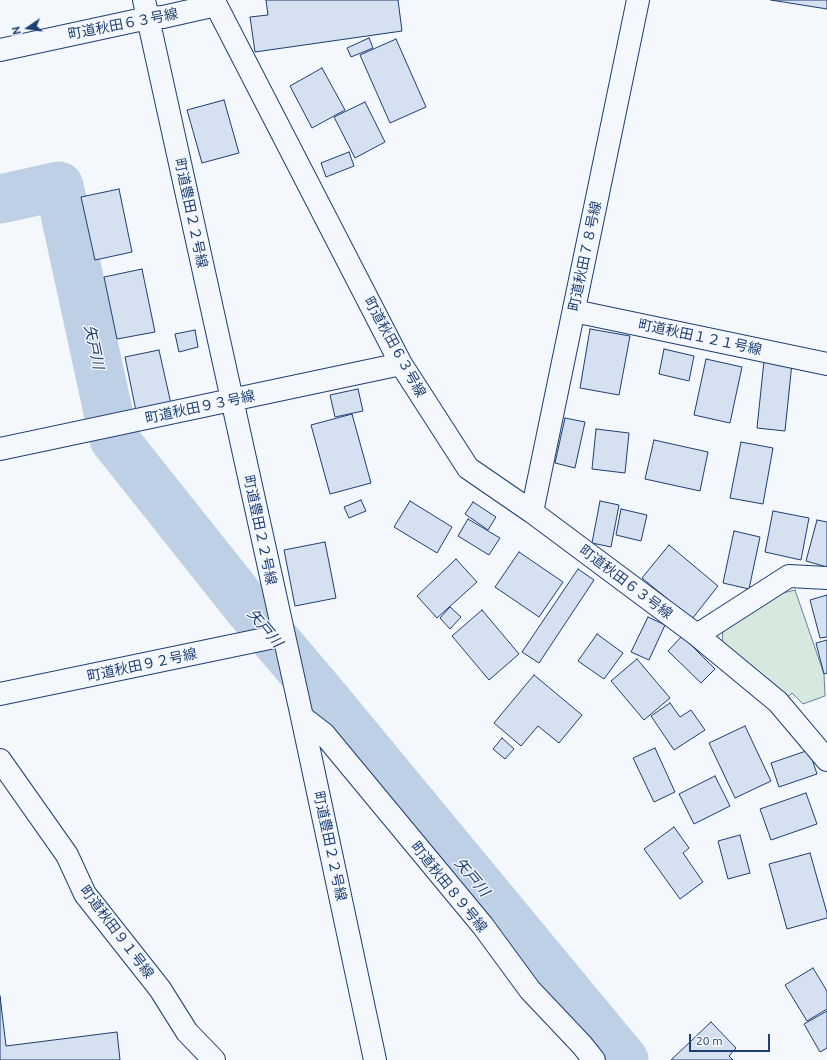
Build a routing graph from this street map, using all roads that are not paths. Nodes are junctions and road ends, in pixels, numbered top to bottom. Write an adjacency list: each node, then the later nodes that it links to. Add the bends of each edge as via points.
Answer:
1 (638, 0): 5 (street, 町道秋田７８号線)
2 (216, 3): 3 (street, 町道秋田６３号線, via 163,17); 6 (street, 町道秋田６３号線)
3 (146, 9): 4 (street, 町道秋田６３号線); 8 (street, 町道豊田２２号線)
4 (0, 50)
5 (574, 311): 7 (street, 町道秋田１２１号線); 10 (street, 町道秋田７８号線)
6 (401, 364): 8 (street, 町道秋田９３号線); 10 (street, 町道秋田６３号線, via 468,468)
7 (827, 364)
8 (232, 400): 9 (street, 町道秋田９３号線); 12 (street, 町道豊田２２号線)
9 (0, 449)
10 (532, 512): 13 (street, 町道秋田６３号線)
11 (827, 578): 13 (street, via 789,576)
12 (284, 635): 14 (street, 町道秋田９２号線); 15 (street, 町道豊田２２号線)
13 (696, 635): 17 (street, 町道秋田６３号線, via 778,702)
14 (0, 694)
15 (302, 717): 19 (street, 町道豊田２２号線); 20 (street, 町道秋田８９号線, via 324,734 482,926 530,990)
16 (0, 760): 18 (street, 町道秋田９１号線, via 67,855 85,894 160,989 188,1032)
17 (827, 760)
18 (214, 1060)
19 (375, 1060)
20 (594, 1060)

